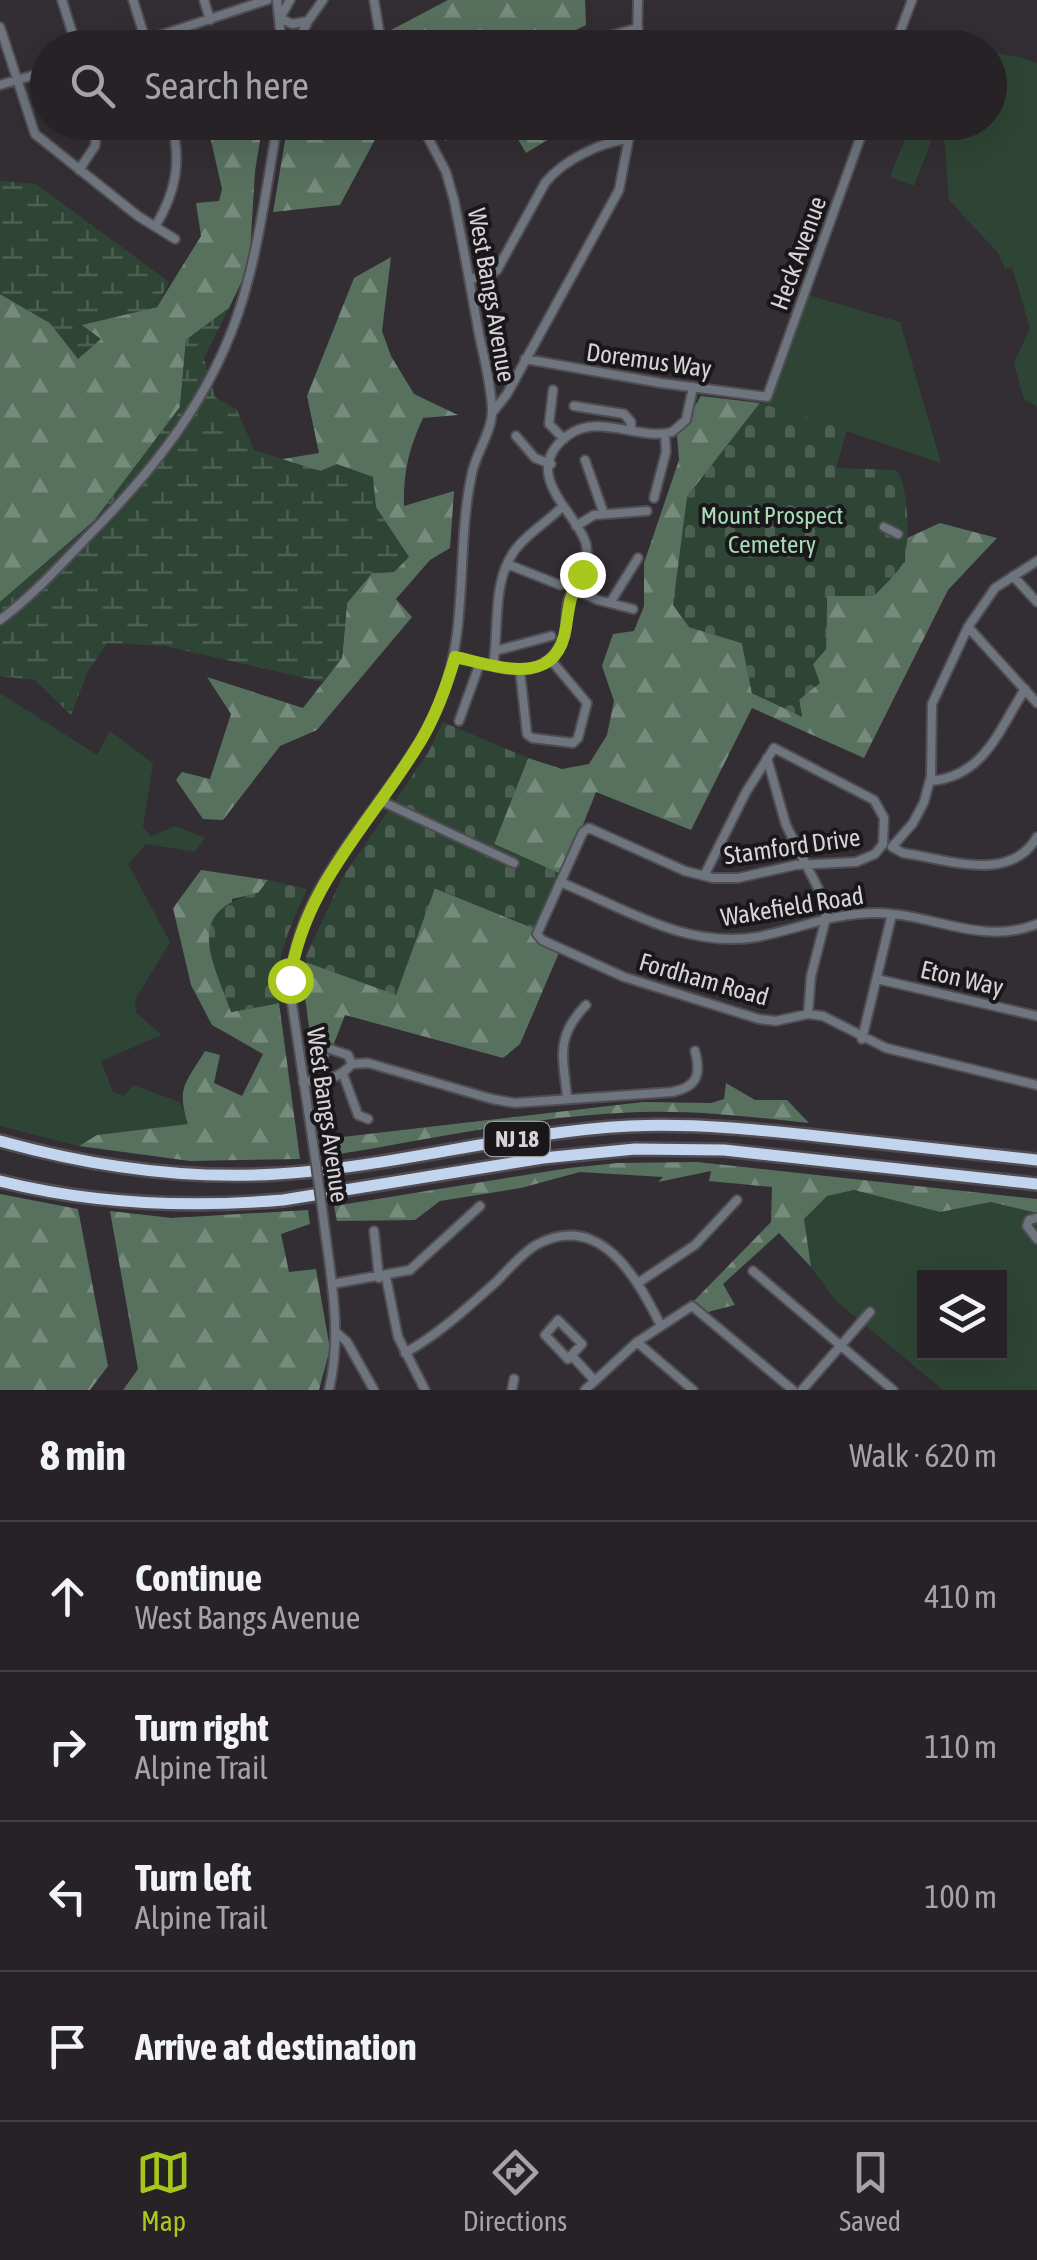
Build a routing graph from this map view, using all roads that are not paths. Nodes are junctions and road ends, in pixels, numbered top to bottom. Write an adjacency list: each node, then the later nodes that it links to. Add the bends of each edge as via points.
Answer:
1 (62, 0): 17 (street)
2 (133, 0): 18 (street)
3 (204, 0): 13 (street)
4 (267, 0): 13 (street)
5 (277, 0): 12 (street)
6 (290, 0): 12 (street)
7 (323, 0): 11 (street)
8 (374, 0): 22 (street)
9 (638, 0): 16 (street)
10 (912, 0): 24 (street)
11 (314, 4): 14 (street)
12 (280, 18): 14 (street); 20 (street)
13 (210, 20): 19 (street)
14 (308, 21): 21 (street)
15 (0, 26): 26 (street)
16 (638, 28): 23 (street)
17 (71, 30)
18 (143, 30)
19 (184, 30)
20 (281, 30)
21 (304, 30)
22 (379, 30)
23 (631, 30)
24 (901, 30)
25 (30, 76): 26 (street)
26 (17, 80): 27 (street); 28 (street)
27 (0, 86)
28 (30, 119)
29 (42, 140): 37 (street)
30 (95, 140): 37 (street)
31 (175, 140): 38 (street, via 176,178)
32 (275, 140): 69 (street, via 245,294 203,394 135,488)
33 (429, 140): 40 (street, West Bangs Avenue, via 452,189)
34 (620, 140): 40 (street, via 555,172 498,270)
35 (630, 140): 41 (street, via 619,190)
36 (860, 140): 44 (street, Heck Avenue)
37 (79, 170): 38 (street)
38 (156, 225): 39 (street)
39 (176, 239)
40 (470, 278): 46 (street, West Bangs Avenue)
41 (525, 359): 42 (street, Doremus Way); 46 (street)
42 (693, 387): 44 (street, Doremus Way); 48 (street, via 686,420)
43 (553, 390): 50 (street, via 550,424)
44 (767, 397)
45 (574, 406): 47 (street, via 624,414)
46 (492, 413): 73 (street, West Bangs Avenue, via 467,504)
47 (631, 430): 48 (street); 50 (street, via 591,426)
48 (665, 434): 53 (street)
49 (516, 436): 52 (street)
50 (564, 439): 52 (street)
51 (584, 460): 56 (street)
52 (551, 464): 54 (street)
53 (654, 498)
54 (562, 507): 57 (street); 62 (street, via 520,544)
55 (647, 511): 56 (street)
56 (604, 514): 57 (street)
57 (576, 526): 65 (street, via 587,554)
58 (884, 526): 59 (street)
59 (898, 534)
60 (638, 558): 67 (street)
61 (1037, 561): 63 (street, Stamford Drive)
62 (508, 564): 64 (street); 72 (street)
63 (1013, 576): 66 (street); 70 (street, Stamford Drive, via 987,596)
64 (560, 585)
65 (573, 589): 67 (street); 74 (street, via 564,635)
66 (1037, 602)
67 (610, 603): 68 (street)
68 (633, 609)
69 (0, 620)
70 (968, 627): 78 (street); 82 (street, Stamford Drive, via 932,704)
71 (550, 636): 72 (street)
72 (495, 652): 76 (street)
73 (455, 657): 75 (street); 83 (street, West Bangs Avenue, via 427,729)
74 (550, 660): 77 (street); 77 (street, via 586,703 574,742 527,734)
75 (480, 663): 76 (street); 80 (street)
76 (493, 666): 77 (street)
77 (520, 671)
78 (1025, 689): 79 (street); 82 (street, via 974,766 956,777)
79 (1037, 703)
80 (460, 721)
81 (767, 758): 85 (street, via 774,748 874,800); 87 (street, via 786,824); 88 (street)
82 (930, 780): 85 (street, Stamford Drive, via 920,810)
83 (380, 800): 86 (street); 102 (street, West Bangs Avenue, via 322,884 296,946 290,980)
84 (1037, 837): 85 (street, via 1020,858 995,866)
85 (887, 846): 87 (street, Stamford Drive, via 856,862)
86 (514, 862)
87 (808, 865): 88 (street, Stamford Drive, via 738,878); 91 (street)
88 (704, 876): 89 (street, Stamford Drive, via 592,828 582,832)
89 (560, 882): 91 (street, Wakefield Road, via 704,938 756,937); 96 (street, Fordham Road, via 537,934 542,940 624,977 759,1019)
90 (892, 914): 91 (street, Wakefield Road); 92 (street, Wakefield Road, via 982,933); 93 (street)
91 (826, 918): 96 (street)
92 (1037, 924)
93 (878, 979): 95 (street, Eton Way); 97 (street)
94 (586, 1005): 104 (street, via 570,1022 563,1044)
95 (1037, 1013)
96 (808, 1014): 97 (street, Fordham Road, via 837,1021)
97 (862, 1038): 103 (street, Fordham Road)
98 (312, 1043): 100 (street, via 348,1055)
99 (696, 1051): 104 (street, via 698,1077 681,1090)
100 (352, 1064): 101 (street); 104 (street, via 500,1101)
101 (343, 1074): 102 (street); 105 (street, via 358,1116)
102 (303, 1082): 118 (street, West Bangs Avenue, bridge)
103 (1037, 1084)
104 (567, 1097)
105 (368, 1119)
106 (0, 1141): 107 (highway, NJ 18, via 98,1164 206,1175 360,1165 633,1126 730,1128)
107 (1037, 1160)
108 (0, 1181): 109 (highway, NJ 18, via 132,1202 254,1202 543,1158 682,1148)
109 (1037, 1184)
110 (737, 1200): 117 (street, via 694,1245)
111 (480, 1206): 116 (street, via 410,1270)
112 (1037, 1218): 114 (street, via 1027,1226)
113 (374, 1231): 116 (street)
114 (1037, 1239)
115 (753, 1271): 123 (street)
116 (383, 1277): 118 (street); 124 (street)
117 (638, 1283): 120 (street); 124 (street, via 605,1244 568,1236 536,1245 456,1319)
118 (332, 1284): 121 (street, West Bangs Avenue)
119 (870, 1312): 123 (street)
120 (661, 1326): 122 (street); 133 (street, via 692,1306)
121 (338, 1333): 128 (street, West Bangs Avenue); 129 (street)
122 (637, 1342): 127 (street); 132 (street)
123 (841, 1346): 134 (street); 135 (street)
124 (405, 1353): 130 (street)
125 (572, 1356): 125 (street, via 582,1344 558,1320 545,1335 566,1358); 127 (street)
126 (514, 1379): 131 (street)
127 (591, 1387)
128 (329, 1390)
129 (374, 1390)
130 (425, 1390)
131 (512, 1390)
132 (693, 1390)
133 (793, 1390)
134 (802, 1390)
135 (892, 1390)

